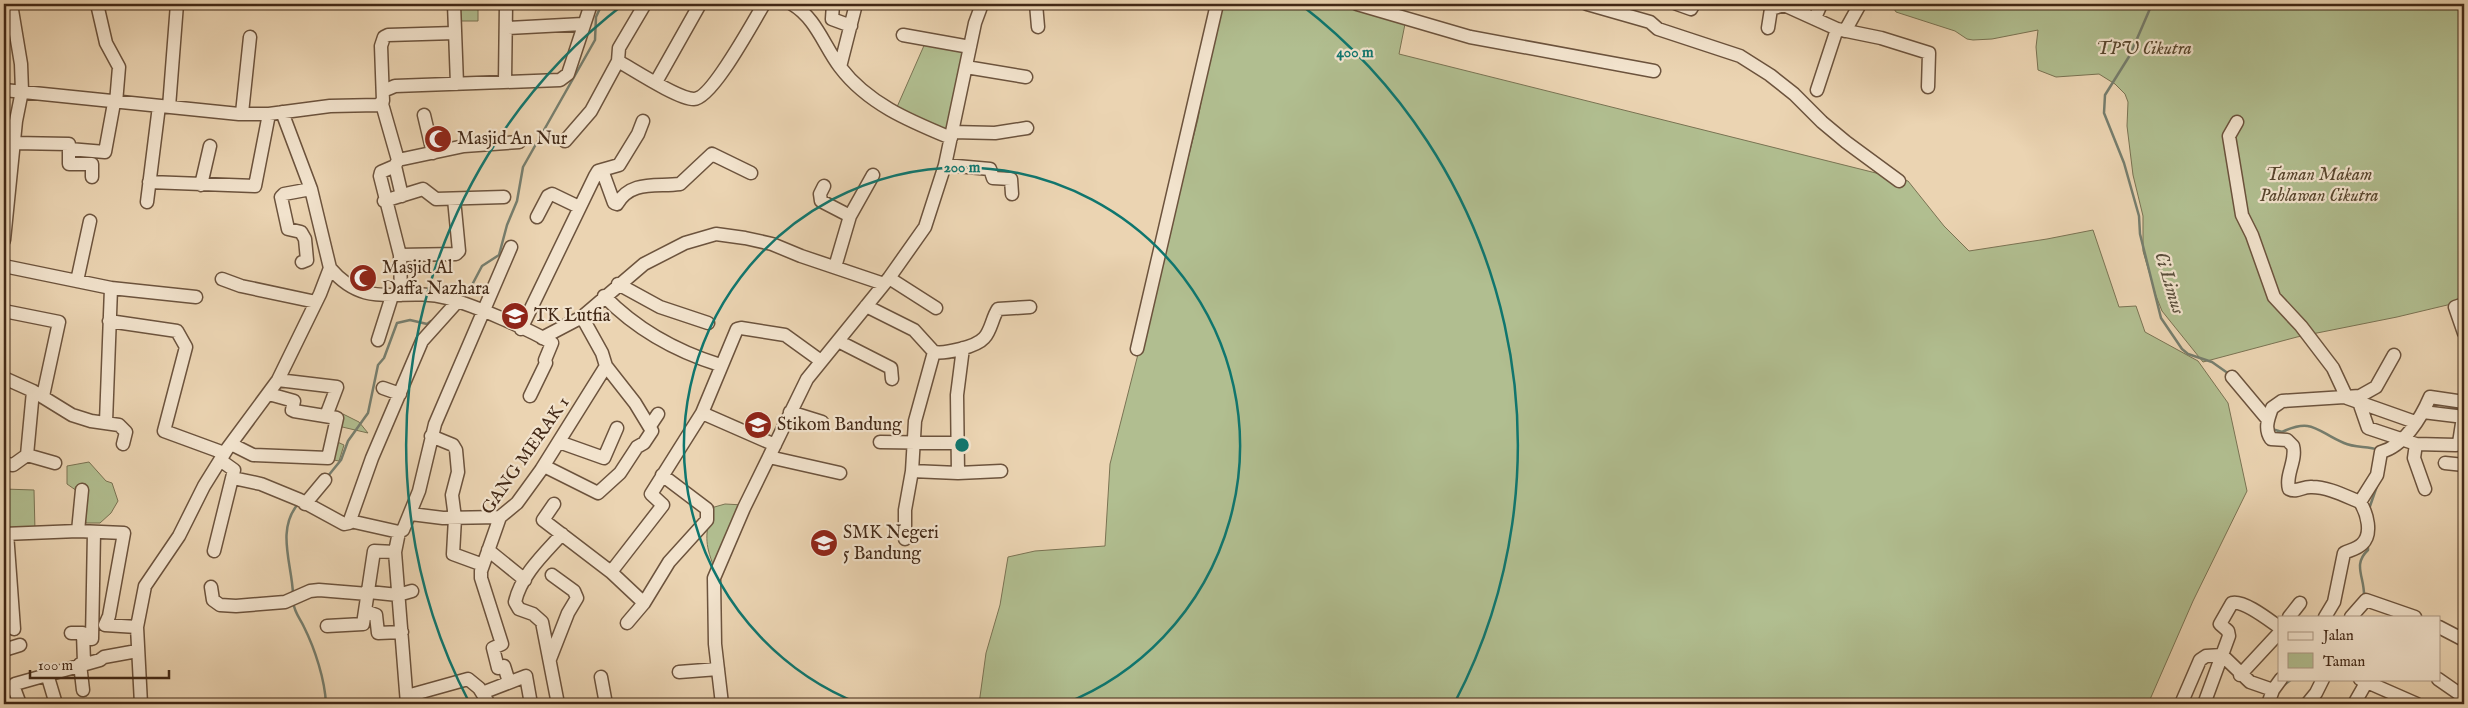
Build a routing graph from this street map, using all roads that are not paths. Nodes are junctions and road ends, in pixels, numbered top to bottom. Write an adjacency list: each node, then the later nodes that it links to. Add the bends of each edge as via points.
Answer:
1 (11, 4): 44 (street, via 22,64)
2 (97, 4): 46 (street, via 106,43 125,66)
3 (177, 4): 48 (street)
4 (454, 4): 29 (street)
5 (506, 4): 26 (street)
6 (591, 4): 23 (street)
7 (645, 4): 33 (street, via 619,48)
8 (700, 4): 39 (street)
9 (764, 4): 39 (street, via 718,79 700,98 692,99)
10 (792, 4): 34 (street, via 802,10 815,26)
11 (833, 4): 24 (street, via 832,19)
12 (856, 4): 24 (street)
13 (982, 4): 32 (street)
14 (1036, 4): 25 (street)
15 (1217, 4): 116 (street)
16 (1357, 4): 36 (street, via 1470,37)
17 (1587, 4): 68 (street, via 1650,22 1658,29 1740,56 1794,94 1846,142)
18 (1677, 4): 19 (street, via 1691,9)
19 (1694, 4)
20 (1821, 4): 22 (street)
21 (1860, 4): 28 (street)
22 (1815, 18): 27 (street, via 1784,5 1775,6 1771,9); 28 (street)
23 (583, 24): 26 (street); 38 (street, via 568,74 564,77)
24 (851, 26): 34 (street)
25 (1038, 27)
26 (507, 28): 38 (street)
27 (1768, 28)
28 (1841, 30): 41 (street, via 1928,53); 43 (street)
29 (455, 33): 40 (street); 45 (street, via 388,35 384,38 381,46)
30 (903, 34): 32 (street)
31 (250, 37): 50 (street)
32 (970, 46): 35 (street)
33 (618, 61): 39 (street); 56 (street, via 591,111)
34 (840, 66): 55 (street, via 870,98 928,129)
35 (966, 67): 37 (street); 55 (street)
36 (1654, 71)
37 (1026, 77)
38 (504, 81): 40 (street)
39 (656, 82)
40 (457, 84): 45 (street, via 395,86)
41 (1928, 87)
42 (4, 90): 44 (street)
43 (1817, 90)
44 (22, 91): 46 (street); 58 (street)
45 (384, 91): 47 (street)
46 (115, 103): 48 (street); 60 (street, via 105,152)
47 (382, 104): 49 (street, via 324,106); 62 (street)
48 (164, 106): 50 (street); 69 (street)
49 (276, 113): 50 (street); 70 (street, via 255,186); 72 (street)
50 (242, 114)
51 (424, 115): 61 (street)
52 (643, 121): 64 (street, via 619,164)
53 (2237, 122): 131 (street, via 2229,136 2242,215 2274,297 2301,326)
54 (1027, 128): 55 (street)
55 (952, 135): 63 (street)
56 (566, 141)
57 (519, 142): 61 (street, via 464,146)
58 (14, 143): 60 (street, via 69,144); 83 (street)
59 (210, 146): 70 (street)
60 (69, 149): 67 (street, via 69,164 92,164)
61 (434, 153): 62 (street)
62 (397, 163): 74 (street); 77 (street, via 381,172)
63 (945, 165): 73 (street, via 990,169 993,178 1011,179); 92 (street, via 925,227)
64 (602, 170): 65 (street, via 617,204 630,189 654,184 680,184 712,154); 79 (street, via 598,171)
65 (752, 173)
66 (874, 175): 81 (street)
67 (92, 178)
68 (1899, 181)
69 (149, 182): 70 (street); 78 (street)
70 (201, 185)
71 (824, 186): 81 (street, via 821,201)
72 (311, 189): 86 (street, via 281,197 288,229 301,232 305,239 307,260); 89 (street)
73 (1012, 194)
74 (402, 196): 76 (street, via 423,189 428,190 434,199); 77 (street)
75 (504, 197): 76 (street)
76 (454, 199): 85 (street, via 456,254)
77 (384, 200): 85 (street)
78 (147, 202)
79 (579, 207): 80 (street, via 552,194); 110 (street)
80 (537, 216)
81 (850, 216): 88 (street)
82 (90, 221): 91 (street)
83 (4, 239)
84 (511, 247): 106 (street)
85 (400, 255): 96 (street)
86 (302, 262)
87 (4, 266): 91 (street)
88 (834, 267): 92 (street); 94 (street, via 772,244 716,234 685,244 644,264)
89 (330, 268): 93 (street); 99 (street)
90 (222, 279): 99 (street, via 241,286)
91 (77, 281): 95 (street)
92 (887, 281): 102 (street); 104 (street)
93 (342, 282): 96 (street, via 365,294); 99 (street, via 330,286)
94 (618, 284): 97 (street); 109 (street, via 660,307)
95 (111, 288): 98 (street); 108 (street)
96 (397, 295): 100 (street); 113 (street)
97 (604, 296): 107 (street); 120 (street, via 650,335)
98 (196, 297)
99 (318, 298): 125 (street)
100 (453, 301): 106 (street); 129 (street, via 426,336)
101 (2464, 304): 111 (street, via 2455,307)
102 (866, 306): 114 (street); 117 (street, via 914,330)
103 (1030, 307): 115 (street, via 998,309 983,339)
104 (936, 308)
105 (4, 311): 127 (street, via 59,322)
106 (483, 312): 110 (street); 145 (street)
107 (582, 317): 112 (street); 121 (street)
108 (109, 321): 140 (street); 154 (street, via 177,331 186,346 164,431)
109 (708, 323)
110 (521, 329): 112 (street)
111 (2464, 333)
112 (542, 338): 130 (street, via 552,345)
113 (378, 340)
114 (838, 341): 119 (street); 124 (street, via 891,368)
115 (963, 348): 117 (street); 164 (street, via 957,395)
116 (1137, 349)
117 (934, 352): 149 (street, via 915,421)
118 (2394, 355): 131 (street, via 2376,387)
119 (821, 361): 120 (street, via 785,336 741,328); 133 (street, via 807,378)
120 (720, 365): 135 (street)
121 (606, 366): 143 (street); 147 (street, GANG MERAK 1)
122 (2232, 377): 139 (street)
123 (4, 378): 127 (street)
124 (892, 379)
125 (278, 380): 128 (street); 137 (street, via 337,387)
126 (383, 388): 129 (street)
127 (38, 393): 140 (street, via 82,419); 155 (street)
128 (269, 394): 137 (street, via 294,401 294,411); 154 (street)
129 (400, 394): 177 (street)
130 (530, 396)
131 (2353, 400): 139 (street, via 2282,401 2272,408); 142 (street); 146 (street, via 2366,427)
132 (2464, 402): 134 (street, via 2431,396)
133 (790, 412): 141 (street); 153 (street)
134 (2423, 412): 138 (street); 142 (street)
135 (702, 413): 153 (street); 166 (street)
136 (658, 414): 143 (street)
137 (326, 416): 154 (street, via 338,420 326,459)
138 (2464, 417): 152 (street, via 2460,443)
139 (2268, 420): 172 (street, via 2271,440 2287,440 2293,446 2289,489 2297,491 2311,486)
140 (106, 422): 151 (street, via 123,428 126,432)
141 (822, 422)
142 (2415, 422): 146 (street)
143 (650, 426): 161 (street, via 649,437 598,493)
144 (617, 428): 147 (street, via 604,458)
145 (431, 436): 174 (street); 175 (street, via 453,445 456,450 458,472 452,494)
146 (2403, 439): 152 (street); 172 (street, via 2392,450 2381,452 2378,475)
147 (559, 442): 161 (street, GANG MERAK 1)
148 (880, 442): 149 (street)
149 (913, 442): 150 (street); 162 (street)
150 (952, 443)
151 (123, 444)
152 (2416, 444): 169 (street, via 2414,458)
153 (775, 445): 156 (street)
154 (225, 452): 167 (street, via 234,470); 204 (street, via 179,536 148,580)
155 (27, 455): 157 (street); 159 (street, via 13,465)
156 (769, 457): 165 (street); 219 (street, via 714,578)
157 (55, 463)
158 (2445, 463): 160 (street)
159 (7, 464)
160 (2464, 465)
161 (544, 466): 176 (street, GANG MERAK 1, via 517,503)
162 (912, 471): 164 (street); 183 (street, via 905,510)
163 (1001, 471): 164 (street)
164 (958, 472)
165 (840, 473)
166 (662, 475): 188 (street, via 652,494 663,505); 195 (street, via 706,509 708,514 704,526 669,562)
167 (233, 478): 171 (street, via 261,484); 185 (street)
168 (325, 480): 171 (street)
169 (2425, 489)
170 (82, 490): 178 (street)
171 (302, 502): 177 (street, via 344,524)
172 (2360, 502): 199 (street, via 2366,511 2366,538 2360,546 2344,553 2334,602)
173 (554, 504): 182 (street, via 543,520)
174 (411, 514): 175 (street); 180 (street, via 404,530)
175 (455, 518): 176 (street); 187 (street, via 453,554)
176 (500, 518): 184 (street, GANG MERAK 1)
177 (350, 520): 180 (street)
178 (78, 531): 179 (street); 181 (street)
179 (94, 532): 204 (street, via 124,533 105,626); 211 (street, via 92,639)
180 (399, 532): 186 (street)
181 (6, 534): 206 (street)
182 (562, 534): 188 (street); 190 (street)
183 (906, 539)
184 (488, 550): 187 (street, GANG MERAK 1); 190 (street)
185 (214, 551)
186 (394, 552): 193 (street, via 374,551); 194 (street)
187 (482, 568): 229 (street, via 481,578 502,644 493,648 495,663 498,668 504,666)
188 (611, 572): 195 (street)
189 (552, 575): 217 (street, via 574,591 577,598)
190 (524, 580): 217 (street, via 515,606 542,622)
191 (211, 587): 193 (street, via 213,600 220,605 292,600 319,590)
192 (412, 591): 194 (street)
193 (368, 593): 194 (street); 197 (street)
194 (398, 595): 209 (street)
195 (644, 603): 202 (street)
196 (2300, 603): 198 (street)
197 (365, 611): 203 (street, via 363,624); 209 (street, via 376,615 378,633)
198 (2290, 616)
199 (2326, 616)
200 (2352, 616): 201 (street, via 2366,600)
201 (2412, 616)
202 (627, 623)
203 (327, 626)
204 (137, 627): 215 (street)
205 (2440, 628): 212 (street)
206 (14, 629)
207 (2278, 630): 216 (street, via 2260,614 2237,602 2232,603 2220,624 2230,634)
208 (71, 632): 211 (street, via 83,633)
209 (402, 632): 235 (street)
210 (2278, 632): 222 (street)
211 (83, 639): 218 (street)
212 (2464, 640)
213 (20, 645): 214 (street)
214 (4, 650)
215 (137, 651): 218 (street); 239 (street)
216 (2222, 655): 222 (street); 244 (street, via 2203,657); 245 (street)
217 (550, 660): 241 (street)
218 (82, 664): 221 (street); 230 (street)
219 (718, 669): 220 (street); 243 (street)
220 (679, 672)
221 (47, 674): 237 (street, via 15,684); 238 (street)
222 (2240, 675): 231 (street)
223 (601, 677): 242 (street)
224 (2280, 680): 231 (street)
225 (2288, 680): 231 (street)
226 (2322, 680): 247 (street)
227 (2439, 680): 232 (street)
228 (2363, 681): 234 (street); 236 (street)
229 (510, 682): 233 (street); 240 (street, via 526,676)
230 (83, 690)
231 (2273, 690): 246 (street)
232 (2464, 697)
233 (486, 699): 235 (street, via 468,679)
234 (2392, 699): 248 (street)
235 (407, 700)
236 (2353, 703)
237 (20, 704)
238 (56, 704)
239 (141, 704)
240 (530, 704)
241 (558, 704)
242 (606, 704)
243 (722, 704)
244 (2181, 704)
245 (2204, 704)
246 (2268, 704)
247 (2307, 704)
248 (2417, 704)

